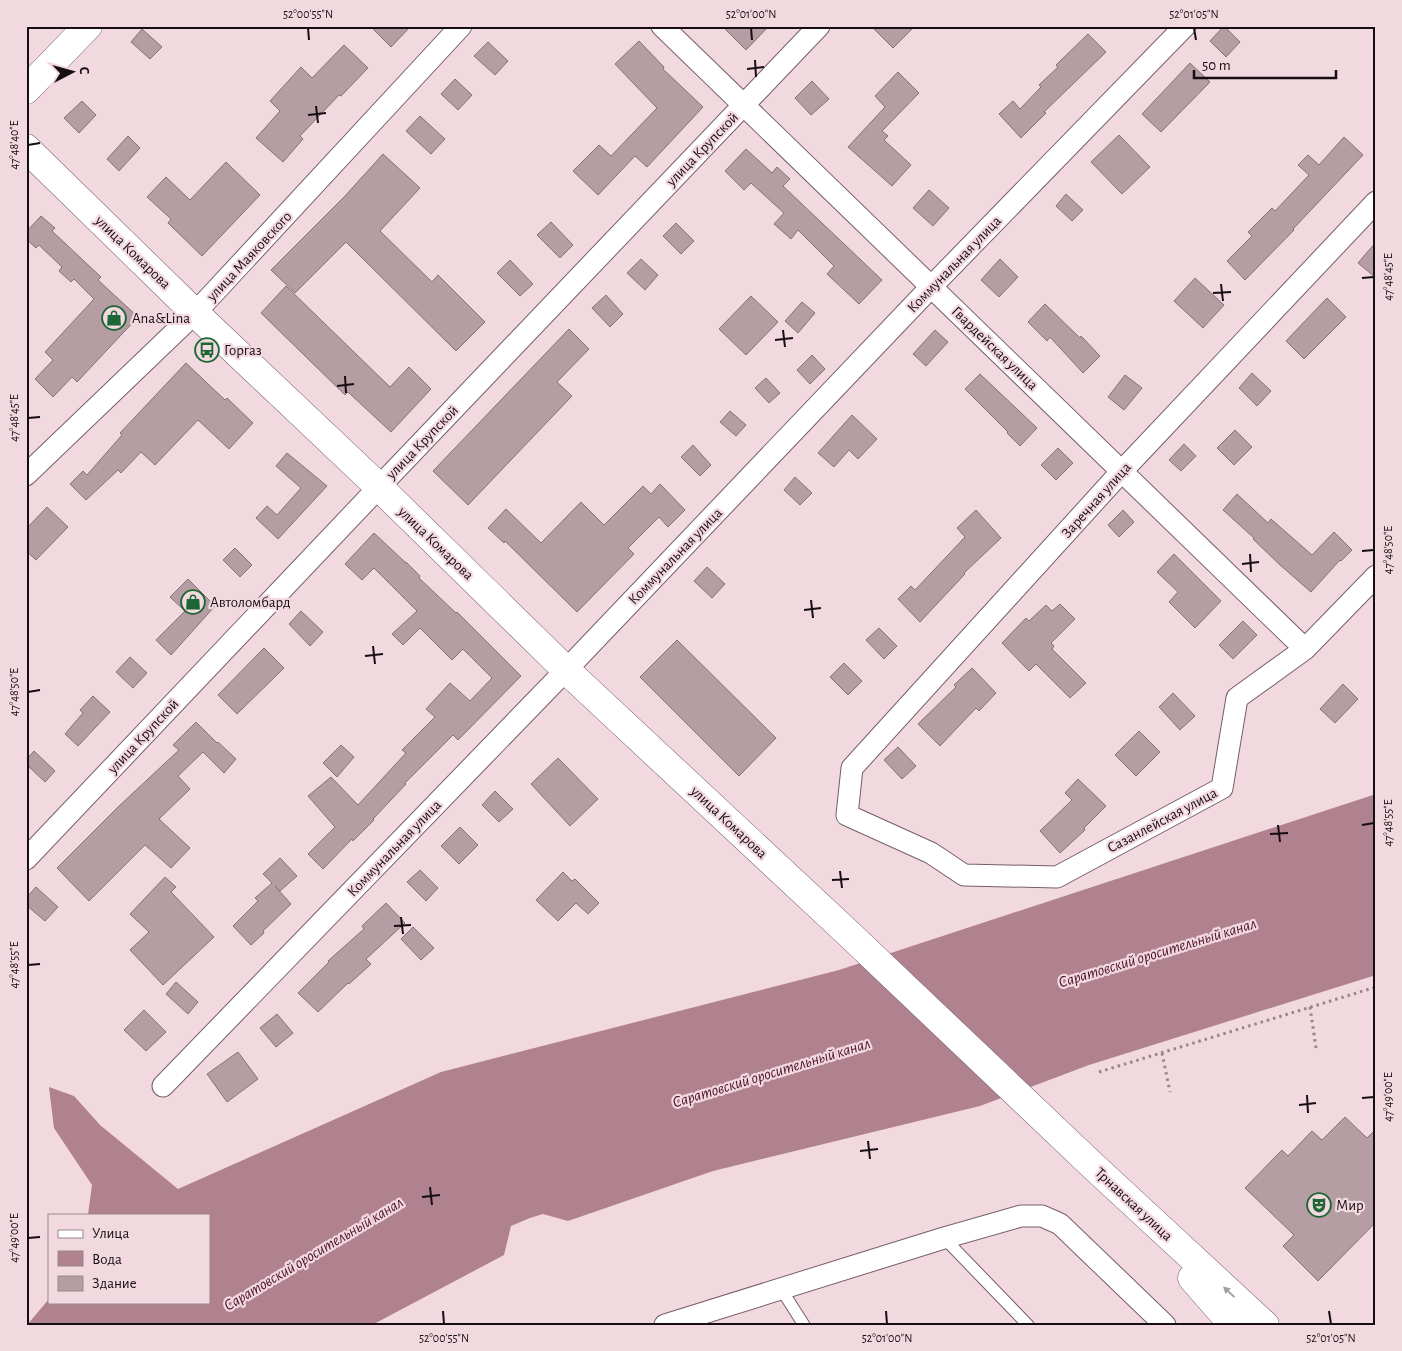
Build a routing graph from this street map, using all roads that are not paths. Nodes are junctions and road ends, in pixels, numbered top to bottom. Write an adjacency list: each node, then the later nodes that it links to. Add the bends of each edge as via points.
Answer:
1 (88, 26): 6 (main road)
2 (461, 26): 11 (street, улица Маяковского)
3 (662, 26): 7 (street, Гвардейская улица)
4 (819, 26): 7 (street, улица Крупской)
5 (1185, 26): 10 (street, Коммунальная улица)
6 (26, 90)
7 (744, 105): 10 (street, Гвардейская улица); 14 (street, улица Крупской)
8 (26, 148): 11 (main road, улица Комарова)
9 (1376, 202): 12 (street, Заречная улица)
10 (931, 287): 12 (street, Гвардейская улица); 17 (street, Коммунальная улица)
11 (196, 313): 13 (street, улица Маяковского); 14 (main road, улица Комарова)
12 (1122, 471): 16 (street, Гвардейская улица); 18 (street, Заречная улица, via 852,768)
13 (26, 475)
14 (379, 487): 17 (main road, улица Комарова); 19 (street, улица Крупской)
15 (1376, 576): 16 (street, Сазанлейская улица)
16 (1305, 649): 18 (street, Сазанлейская улица, via 1237,698 1222,788 1057,877 964,876 931,853)
17 (566, 670): 20 (street, Коммунальная улица); 21 (main road, улица Комарова)
18 (847, 815)
19 (26, 859)
20 (163, 1086)
21 (1092, 1165): 28 (main road, Трнавская улица); 29 (main road, Трнавская улица, one-way to 21)
22 (944, 1238): 23 (street); 26 (lane); 27 (street, via 1021,1216 1042,1216 1060,1224)
23 (781, 1289): 24 (street); 25 (lane)
24 (666, 1325)
25 (804, 1325)
26 (1028, 1325)
27 (1165, 1325)
28 (1233, 1325)
29 (1265, 1325)

